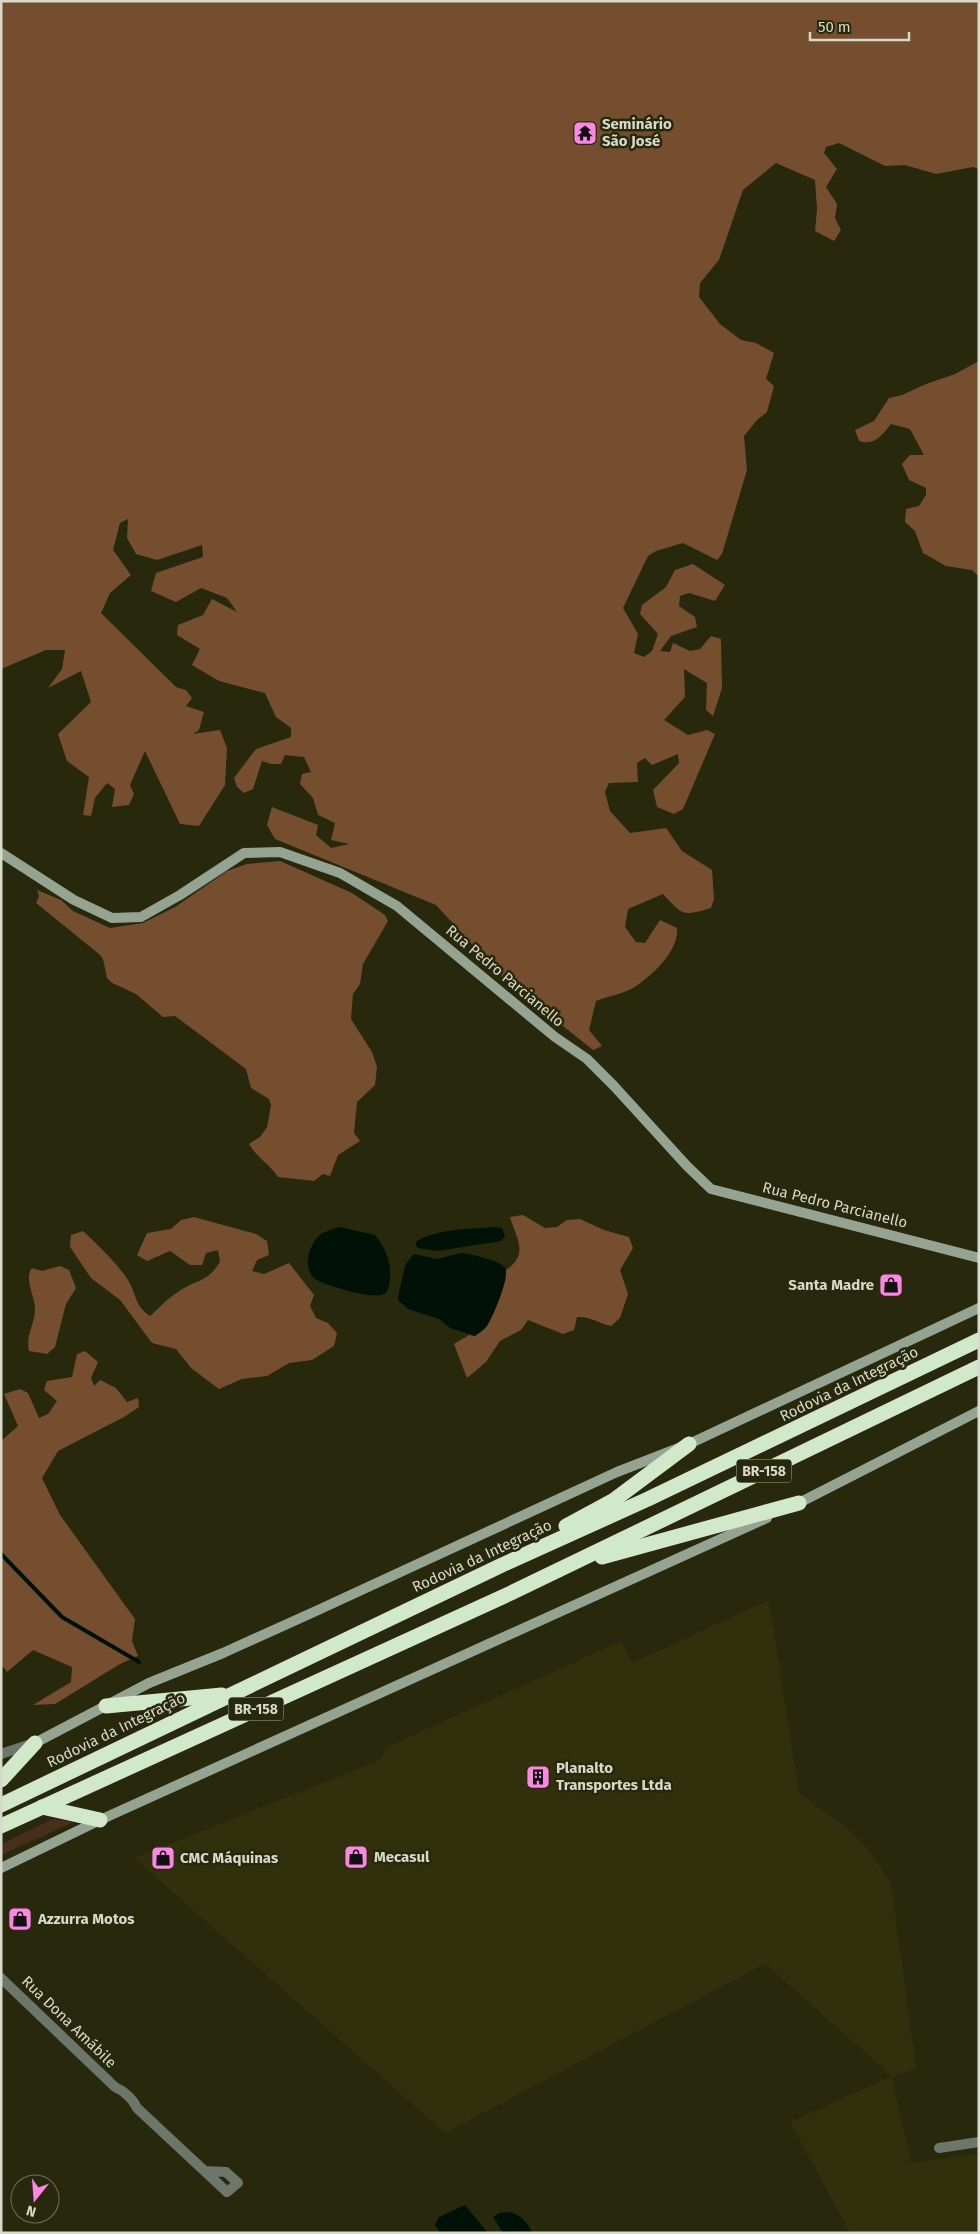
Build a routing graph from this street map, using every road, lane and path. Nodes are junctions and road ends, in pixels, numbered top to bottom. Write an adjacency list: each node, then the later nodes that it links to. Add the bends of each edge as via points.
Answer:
1 (1, 853): 2 (main road, Rua Pedro Parcianello, via 74,900 112,918 141,917 244,853 280,852 340,873 397,906 586,1059 711,1189)
2 (979, 1258)
3 (979, 1308): 7 (main road, BR-158)
4 (977, 1341): 9 (highway, Rodovia da Integração / BR-158, via 648,1500)
5 (979, 1366): 10 (highway, BR-158)
6 (979, 1411): 8 (main road, BR-158)
7 (689, 1444): 9 (highway, BR-158, via 614,1500); 12 (main road, BR-158, via 617,1472 223,1653 149,1683)
8 (799, 1503): 10 (highway, BR-158); 18 (main road, BR-158)
9 (502, 1565): 11 (highway, Rodovia da Integração / BR-158)
10 (548, 1574): 17 (highway, BR-158)
11 (233, 1693): 12 (highway, BR-158); 16 (highway, Rodovia da Integração / BR-158)
12 (106, 1706): 13 (main road, BR-158)
13 (35, 1743): 14 (street, BR-158); 15 (highway, BR-158)
14 (1, 1754)
15 (1, 1780)
16 (1, 1804)
17 (42, 1807): 18 (highway); 19 (highway, BR-158)
18 (100, 1820): 20 (main road, BR-158)
19 (1, 1826)
20 (1, 1868)
21 (1, 1978): 24 (street, Rua Dona Amábile, via 115,2087 116,2093 129,2106 136,2108)
22 (979, 2142): 23 (street)
23 (939, 2148)
24 (205, 2171)

